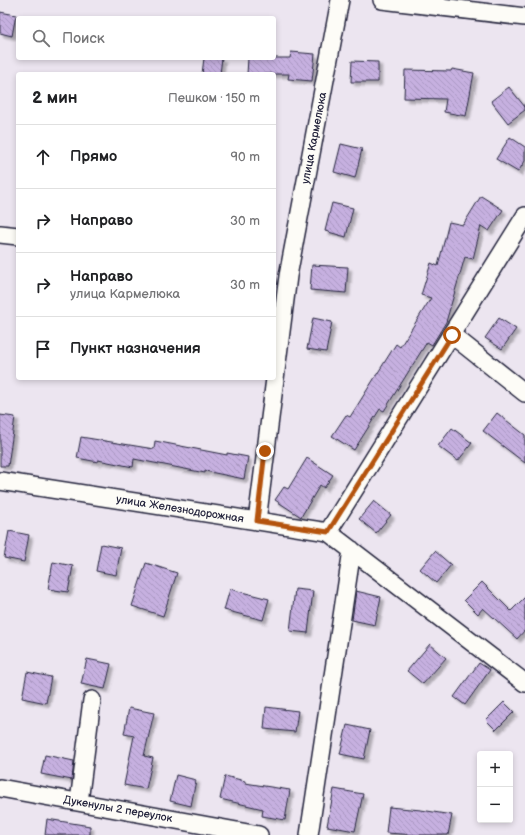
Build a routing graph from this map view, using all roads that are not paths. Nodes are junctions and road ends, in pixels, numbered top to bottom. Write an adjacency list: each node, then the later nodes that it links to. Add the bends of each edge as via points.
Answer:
1 (340, 0): 7 (street, улица Кармелюка)
2 (382, 0): 3 (street)
3 (525, 17)
4 (525, 216): 9 (street)
5 (0, 234): 6 (street)
6 (16, 236)
7 (281, 275): 8 (street, улица Кармелюка)
8 (276, 326)
9 (452, 335): 11 (street); 14 (street)
10 (271, 380): 13 (street, улица Кармелюка)
11 (525, 393)
12 (0, 481): 13 (street, улица Железнодорожная)
13 (257, 521): 14 (street, улица Железнодорожная)
14 (328, 532): 15 (street, улица Железнодорожная)
15 (352, 550): 16 (street, улица Железнодорожная); 21 (street)
16 (525, 683)
17 (92, 700): 19 (street)
18 (0, 788): 19 (street, Дукенулы 2 переулок)
19 (80, 802): 20 (street, Дукенулы 2 переулок)
20 (259, 835)
21 (309, 835)

